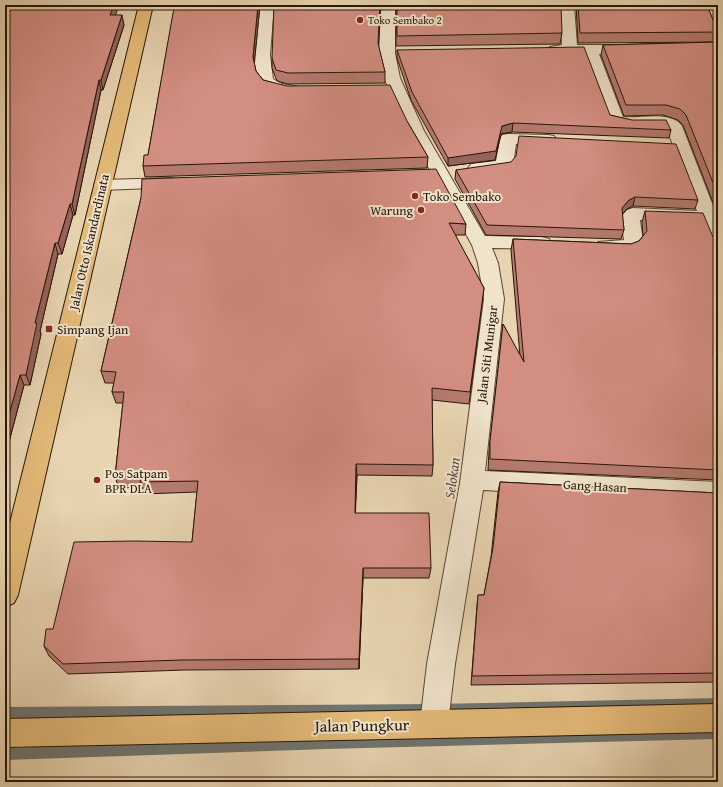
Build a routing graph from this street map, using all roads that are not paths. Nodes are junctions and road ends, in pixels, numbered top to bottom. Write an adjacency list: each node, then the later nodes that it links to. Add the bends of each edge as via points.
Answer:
1 (146, 5): 15 (main road, Jalan Otto Iskandardinata)
2 (267, 5): 11 (street, via 262,70 265,80 273,87)
3 (388, 5): 13 (street, Jalan Siti Munigar, via 395,53 388,89 416,131)
4 (567, 5): 9 (street)
5 (708, 5): 6 (street)
6 (718, 31)
7 (650, 48): 10 (street)
8 (538, 50): 9 (street)
9 (570, 50): 10 (street)
10 (590, 51): 16 (street, via 616,120 671,124 673,146)
11 (311, 90)
12 (566, 141): 13 (street, via 508,139 504,165)
13 (434, 174): 19 (street, Jalan Siti Munigar)
14 (190, 182): 15 (street)
15 (103, 185): 23 (main road, Jalan Otto Iskandardinata)
16 (712, 216): 17 (street); 20 (street, via 633,214 630,217 634,241 628,247)
17 (718, 243)
18 (562, 244): 19 (street)
19 (481, 245): 21 (street, Jalan Siti Munigar, via 488,263 494,299)
20 (584, 245)
21 (472, 483): 22 (street, Gang Hasan); 25 (street, Jalan Siti Munigar, via 441,664)
22 (718, 492)
23 (5, 595)
24 (718, 718): 25 (main road, Jalan Pungkur)
25 (434, 724): 26 (main road, Jalan Pungkur)
26 (5, 732)

